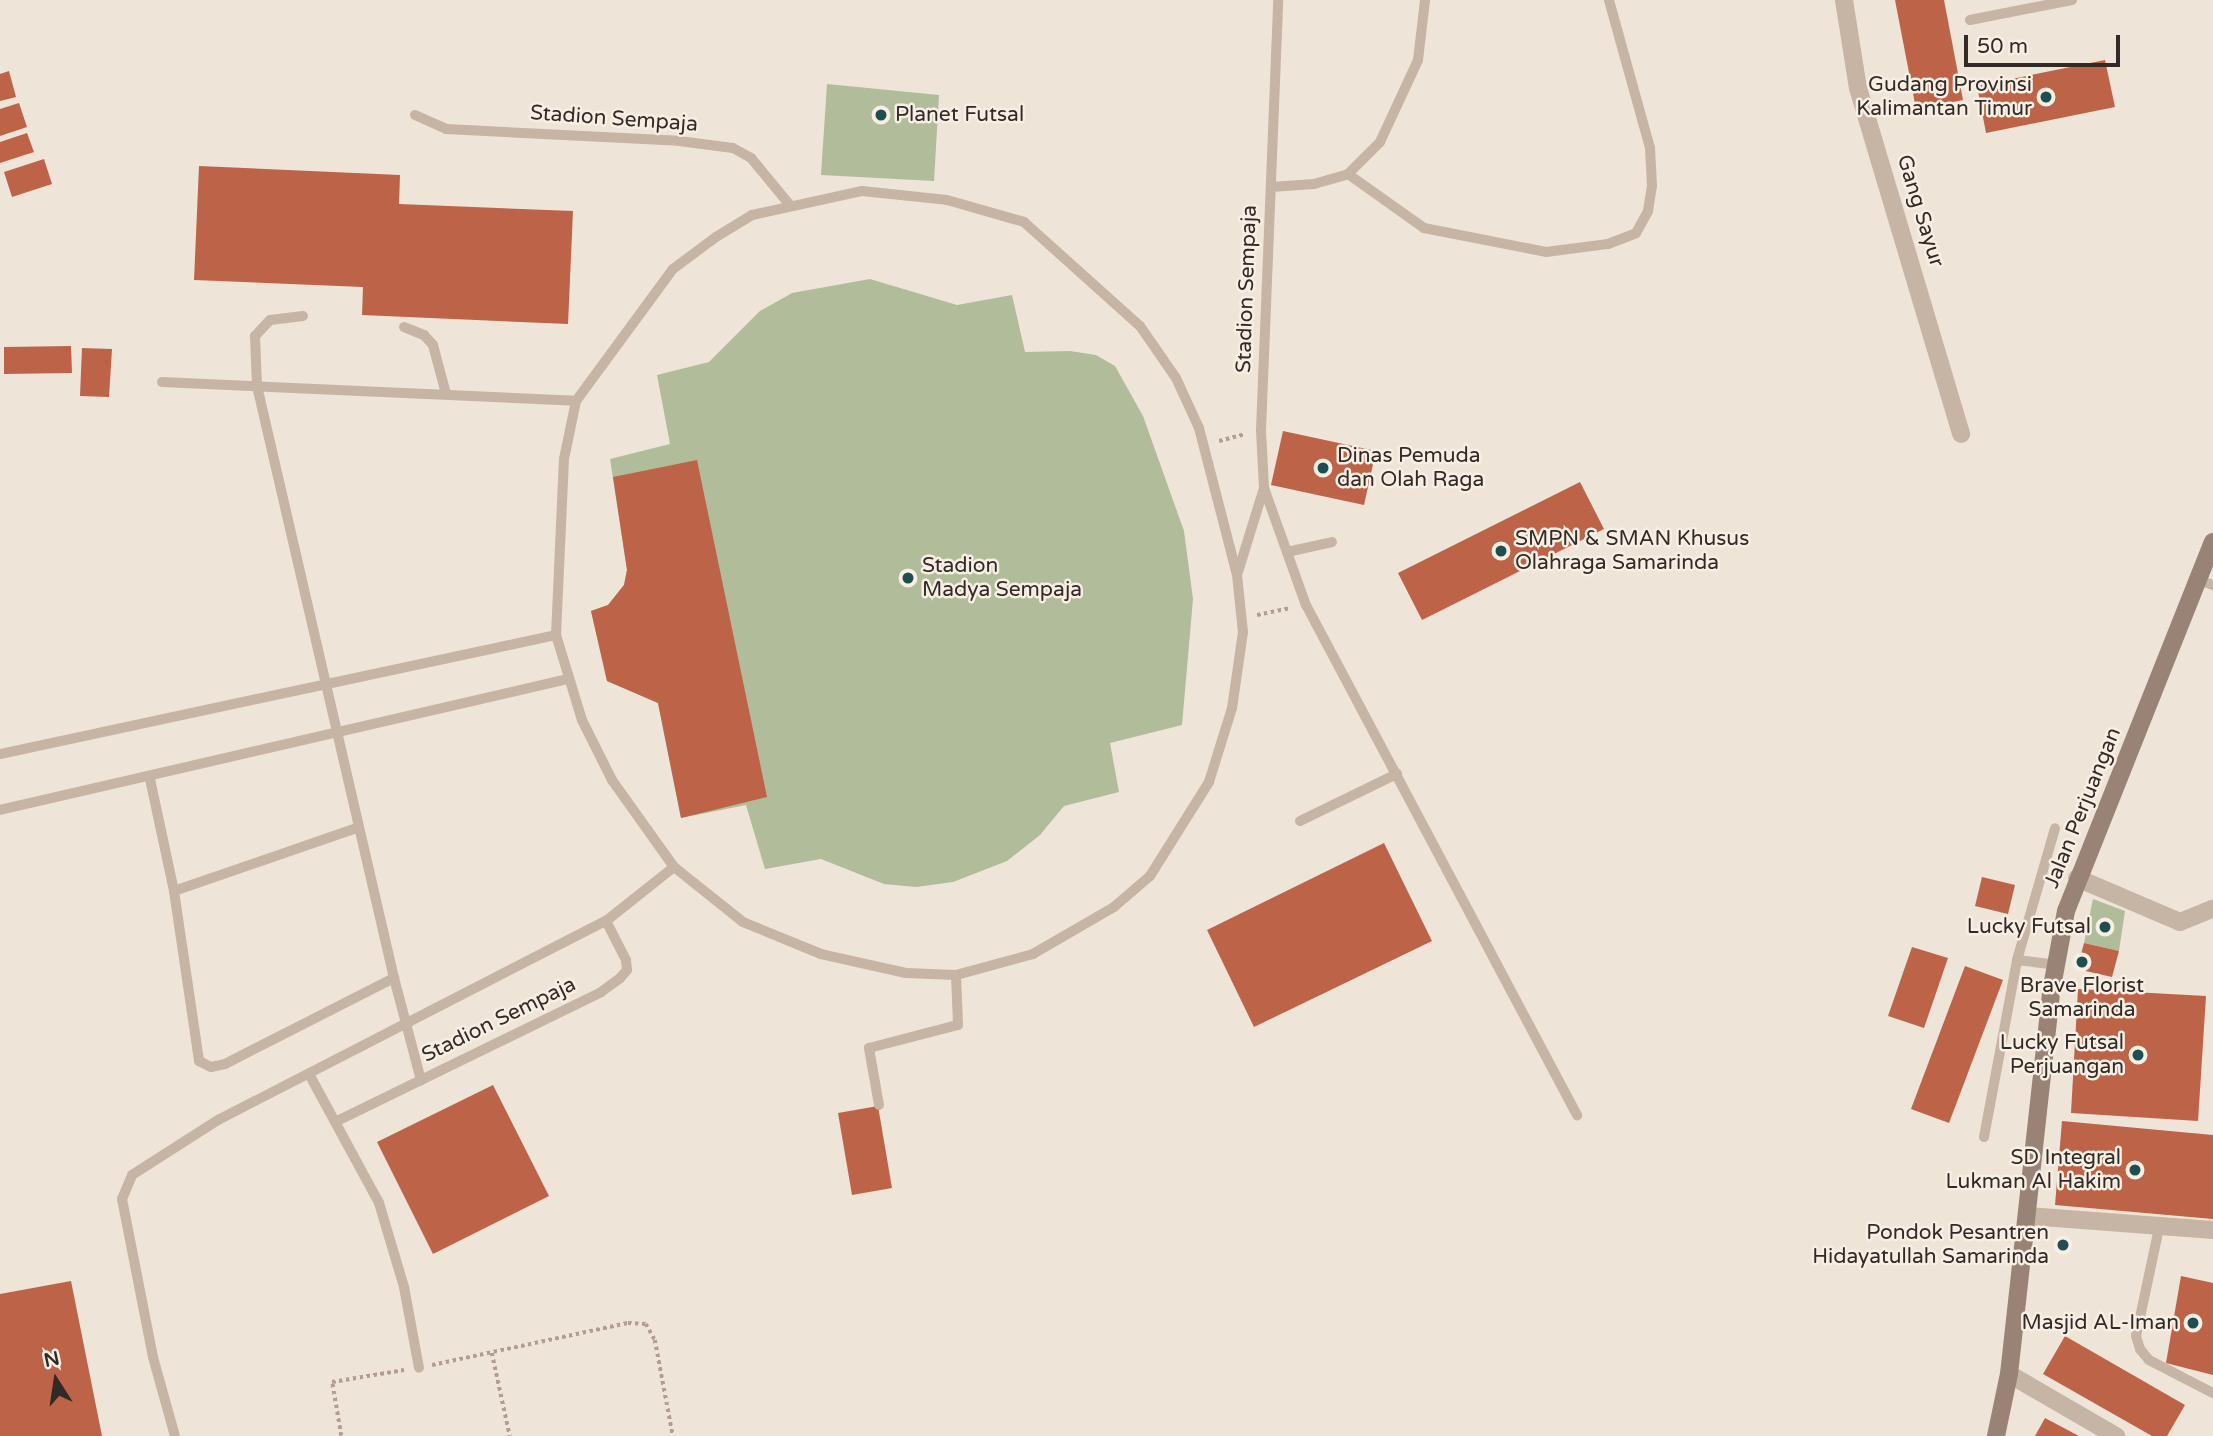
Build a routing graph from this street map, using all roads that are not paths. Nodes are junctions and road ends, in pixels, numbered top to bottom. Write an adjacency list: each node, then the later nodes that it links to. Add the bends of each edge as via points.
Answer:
1 (1278, 0): 9 (lane, Stadion Sempaja)
2 (1426, 0): 8 (lane, via 1412,80 1380,142)
3 (1609, 0): 8 (lane, via 1650,149 1652,186 1636,233 1608,244 1546,252 1424,228)
4 (1844, 0): 17 (street, Gang Sayur, via 1858,88)
5 (2072, 0): 6 (lane)
6 (1970, 20)
7 (415, 115): 10 (lane, Stadion Sempaja, via 446,129 733,148 751,158)
8 (1348, 174): 9 (lane, via 1314,184)
9 (1271, 187): 18 (lane, Stadion Sempaja, via 1261,430)
10 (789, 204): 16 (lane, Stadion Sempaja, via 752,215 673,269); 22 (lane, Stadion Sempaja, via 862,191 947,200 1024,222 1140,326 1176,378 1205,445)
11 (303, 316): 14 (lane, via 270,320 255,336)
12 (404, 327): 15 (lane, via 424,335 433,345)
13 (162, 382): 14 (lane)
14 (257, 386): 15 (lane); 26 (lane)
15 (446, 394): 16 (lane)
16 (576, 401): 24 (lane, Stadion Sempaja, via 564,459)
17 (1961, 434)
18 (1264, 488): 21 (lane); 22 (lane, Stadion Sempaja)
19 (1332, 542): 21 (lane)
20 (2213, 542): 23 (street, Jalan Perjuangan)
21 (1287, 552): 29 (lane, via 1306,605)
22 (1237, 575): 42 (lane, Stadion Sempaja, via 1241,618 1232,708 1209,782 1150,876 1114,907 1033,954)
23 (2206, 583): 36 (street, Jalan Perjuangan)
24 (556, 635): 25 (lane, Stadion Sempaja); 26 (lane)
25 (568, 679): 27 (lane); 35 (lane, Stadion Sempaja, via 582,720 612,780)
26 (327, 684): 27 (lane); 28 (lane)
27 (338, 732): 30 (lane); 33 (lane)
28 (0, 754)
29 (1397, 774): 32 (lane); 48 (lane)
30 (150, 779): 31 (lane); 37 (lane)
31 (0, 810)
32 (1300, 821)
33 (357, 828): 37 (lane); 43 (lane)
34 (2055, 828): 40 (lane)
35 (674, 867): 39 (lane, Stadion Sempaja); 42 (lane, Stadion Sempaja, via 743,922 821,954 906,973)
36 (2077, 878): 38 (street, via 2180,922); 41 (street, Jalan Perjuangan)
37 (174, 891): 43 (lane, via 196,1054 211,1068)
38 (2213, 909)
39 (606, 921): 44 (lane, Stadion Sempaja); 46 (lane, Stadion Sempaja, via 626,960 627,970 620,978 601,992)
40 (2017, 961): 41 (lane); 50 (lane)
41 (2056, 965): 51 (street, Jalan Perjuangan)
42 (956, 975): 47 (lane, via 960,1023 869,1048)
43 (394, 978): 44 (lane)
44 (406, 1023): 45 (lane, Stadion Sempaja); 46 (lane)
45 (309, 1074): 49 (lane); 57 (lane, Stadion Sempaja, via 218,1120 132,1175 122,1199 153,1357)
46 (421, 1080): 49 (lane, Stadion Sempaja)
47 (879, 1105)
48 (1577, 1115)
49 (335, 1122): 54 (lane, via 379,1203 404,1287)
50 (1984, 1137)
51 (2028, 1216): 52 (street); 55 (street, Jalan Perjuangan)
52 (2159, 1228): 53 (street); 56 (lane, via 2136,1336 2150,1360)
53 (2213, 1230)
54 (419, 1368)
55 (2009, 1374): 58 (street, Jalan Perjuangan); 59 (street)
56 (2213, 1393)
57 (176, 1436)
58 (1996, 1436)
59 (2116, 1436)

